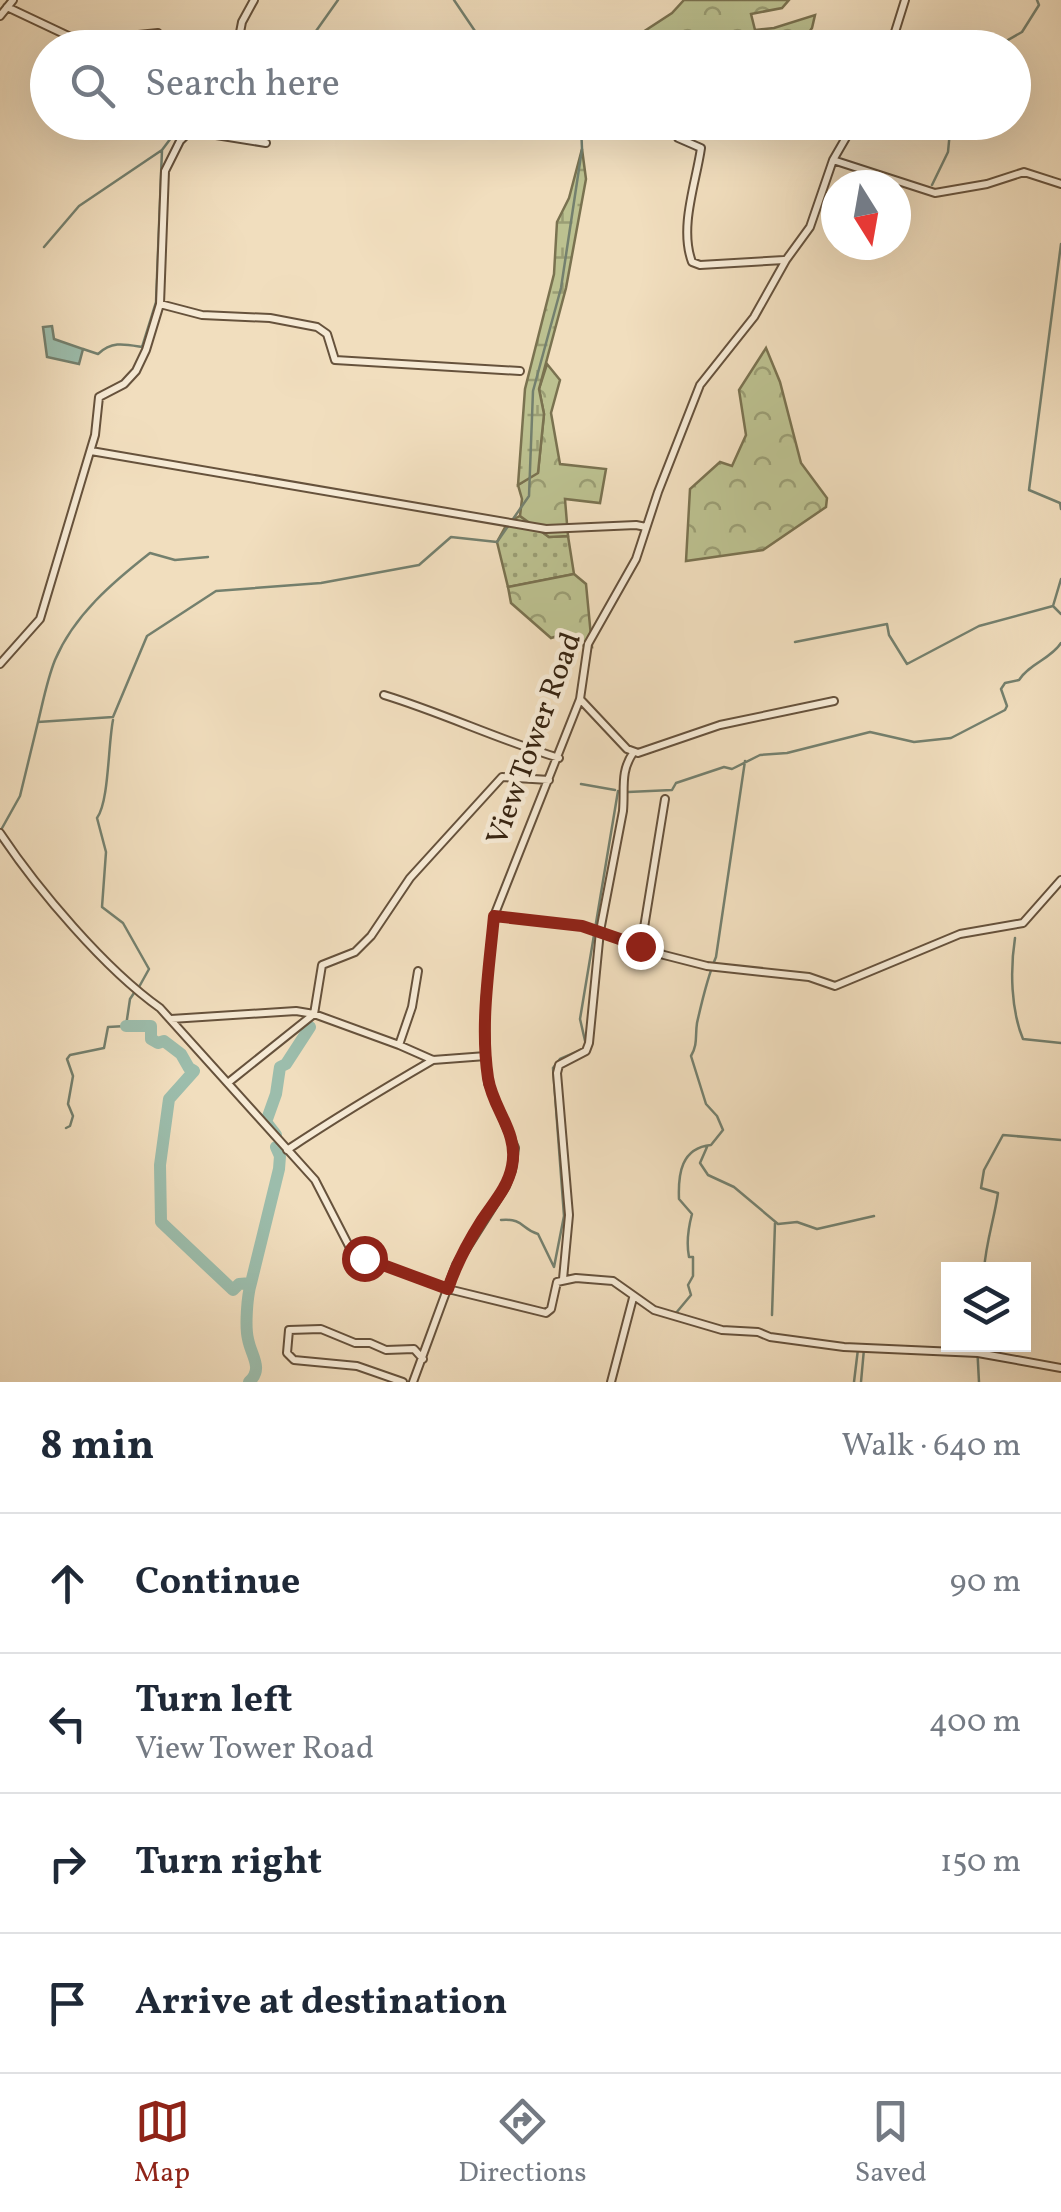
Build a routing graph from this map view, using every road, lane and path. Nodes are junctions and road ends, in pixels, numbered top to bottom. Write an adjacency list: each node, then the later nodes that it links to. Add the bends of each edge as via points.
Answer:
1 (13, 0): 4 (street)
2 (254, 0): 7 (street)
3 (904, 0): 8 (street)
4 (7, 8): 5 (street); 6 (street)
5 (0, 16)
6 (55, 30)
7 (241, 30)
8 (895, 30)
9 (182, 140): 17 (street, via 164,171)
10 (248, 140): 13 (street)
11 (683, 140): 16 (street, via 701,148 688,235 692,262)
12 (845, 140): 14 (street, View Tower Road)
13 (266, 143)
14 (834, 160): 15 (street, via 935,193 1024,172); 16 (street, View Tower Road, via 810,227)
15 (1061, 184)
16 (786, 260): 20 (street, View Tower Road, via 754,317 700,385)
17 (160, 304): 18 (street, via 317,327 328,334 336,360); 19 (street, via 136,371 99,397)
18 (520, 371)
19 (91, 451): 20 (street, via 546,530); 21 (street, via 40,619)
20 (646, 527): 23 (street, View Tower Road, via 636,560 588,644)
21 (0, 664)
22 (384, 695): 26 (street)
23 (580, 699): 25 (street); 26 (street, View Tower Road)
24 (834, 701): 25 (street, via 720,725)
25 (633, 753): 32 (street, via 622,773 623,811)
26 (559, 758): 27 (street, View Tower Road)
27 (549, 780): 31 (street, View Tower Road); 35 (street, via 502,776 410,878 372,936 355,952 322,965)
28 (665, 799): 33 (street)
29 (2, 837): 36 (street, via 60,908)
30 (1061, 880): 33 (street, via 1023,924 960,934 835,986 708,966)
31 (494, 916): 32 (street); 38 (street, View Tower Road)
32 (600, 931): 33 (street); 42 (street, via 586,1052 560,1064 556,1074 569,1215)
33 (640, 946)
34 (418, 972): 37 (street)
35 (314, 1014): 36 (street); 37 (street); 40 (street)
36 (170, 1019): 40 (street)
37 (399, 1045): 39 (street)
38 (486, 1056): 39 (street); 43 (street, View Tower Road, via 488,1084 515,1148 512,1170)
39 (433, 1060): 41 (street)
40 (229, 1082): 41 (street)
41 (287, 1150): 43 (street, via 314,1180 350,1248)
42 (563, 1279): 43 (street, via 546,1313); 44 (street, via 613,1281)
43 (448, 1289): 45 (street, View Tower Road)
44 (634, 1298): 46 (street, via 722,1330 844,1347 978,1352); 49 (street)
45 (423, 1359): 47 (street, via 414,1349 386,1350 320,1330 290,1330 286,1353 294,1360 357,1366); 48 (street, View Tower Road)
46 (1061, 1368)
47 (403, 1382)
48 (413, 1382)
49 (611, 1382)

